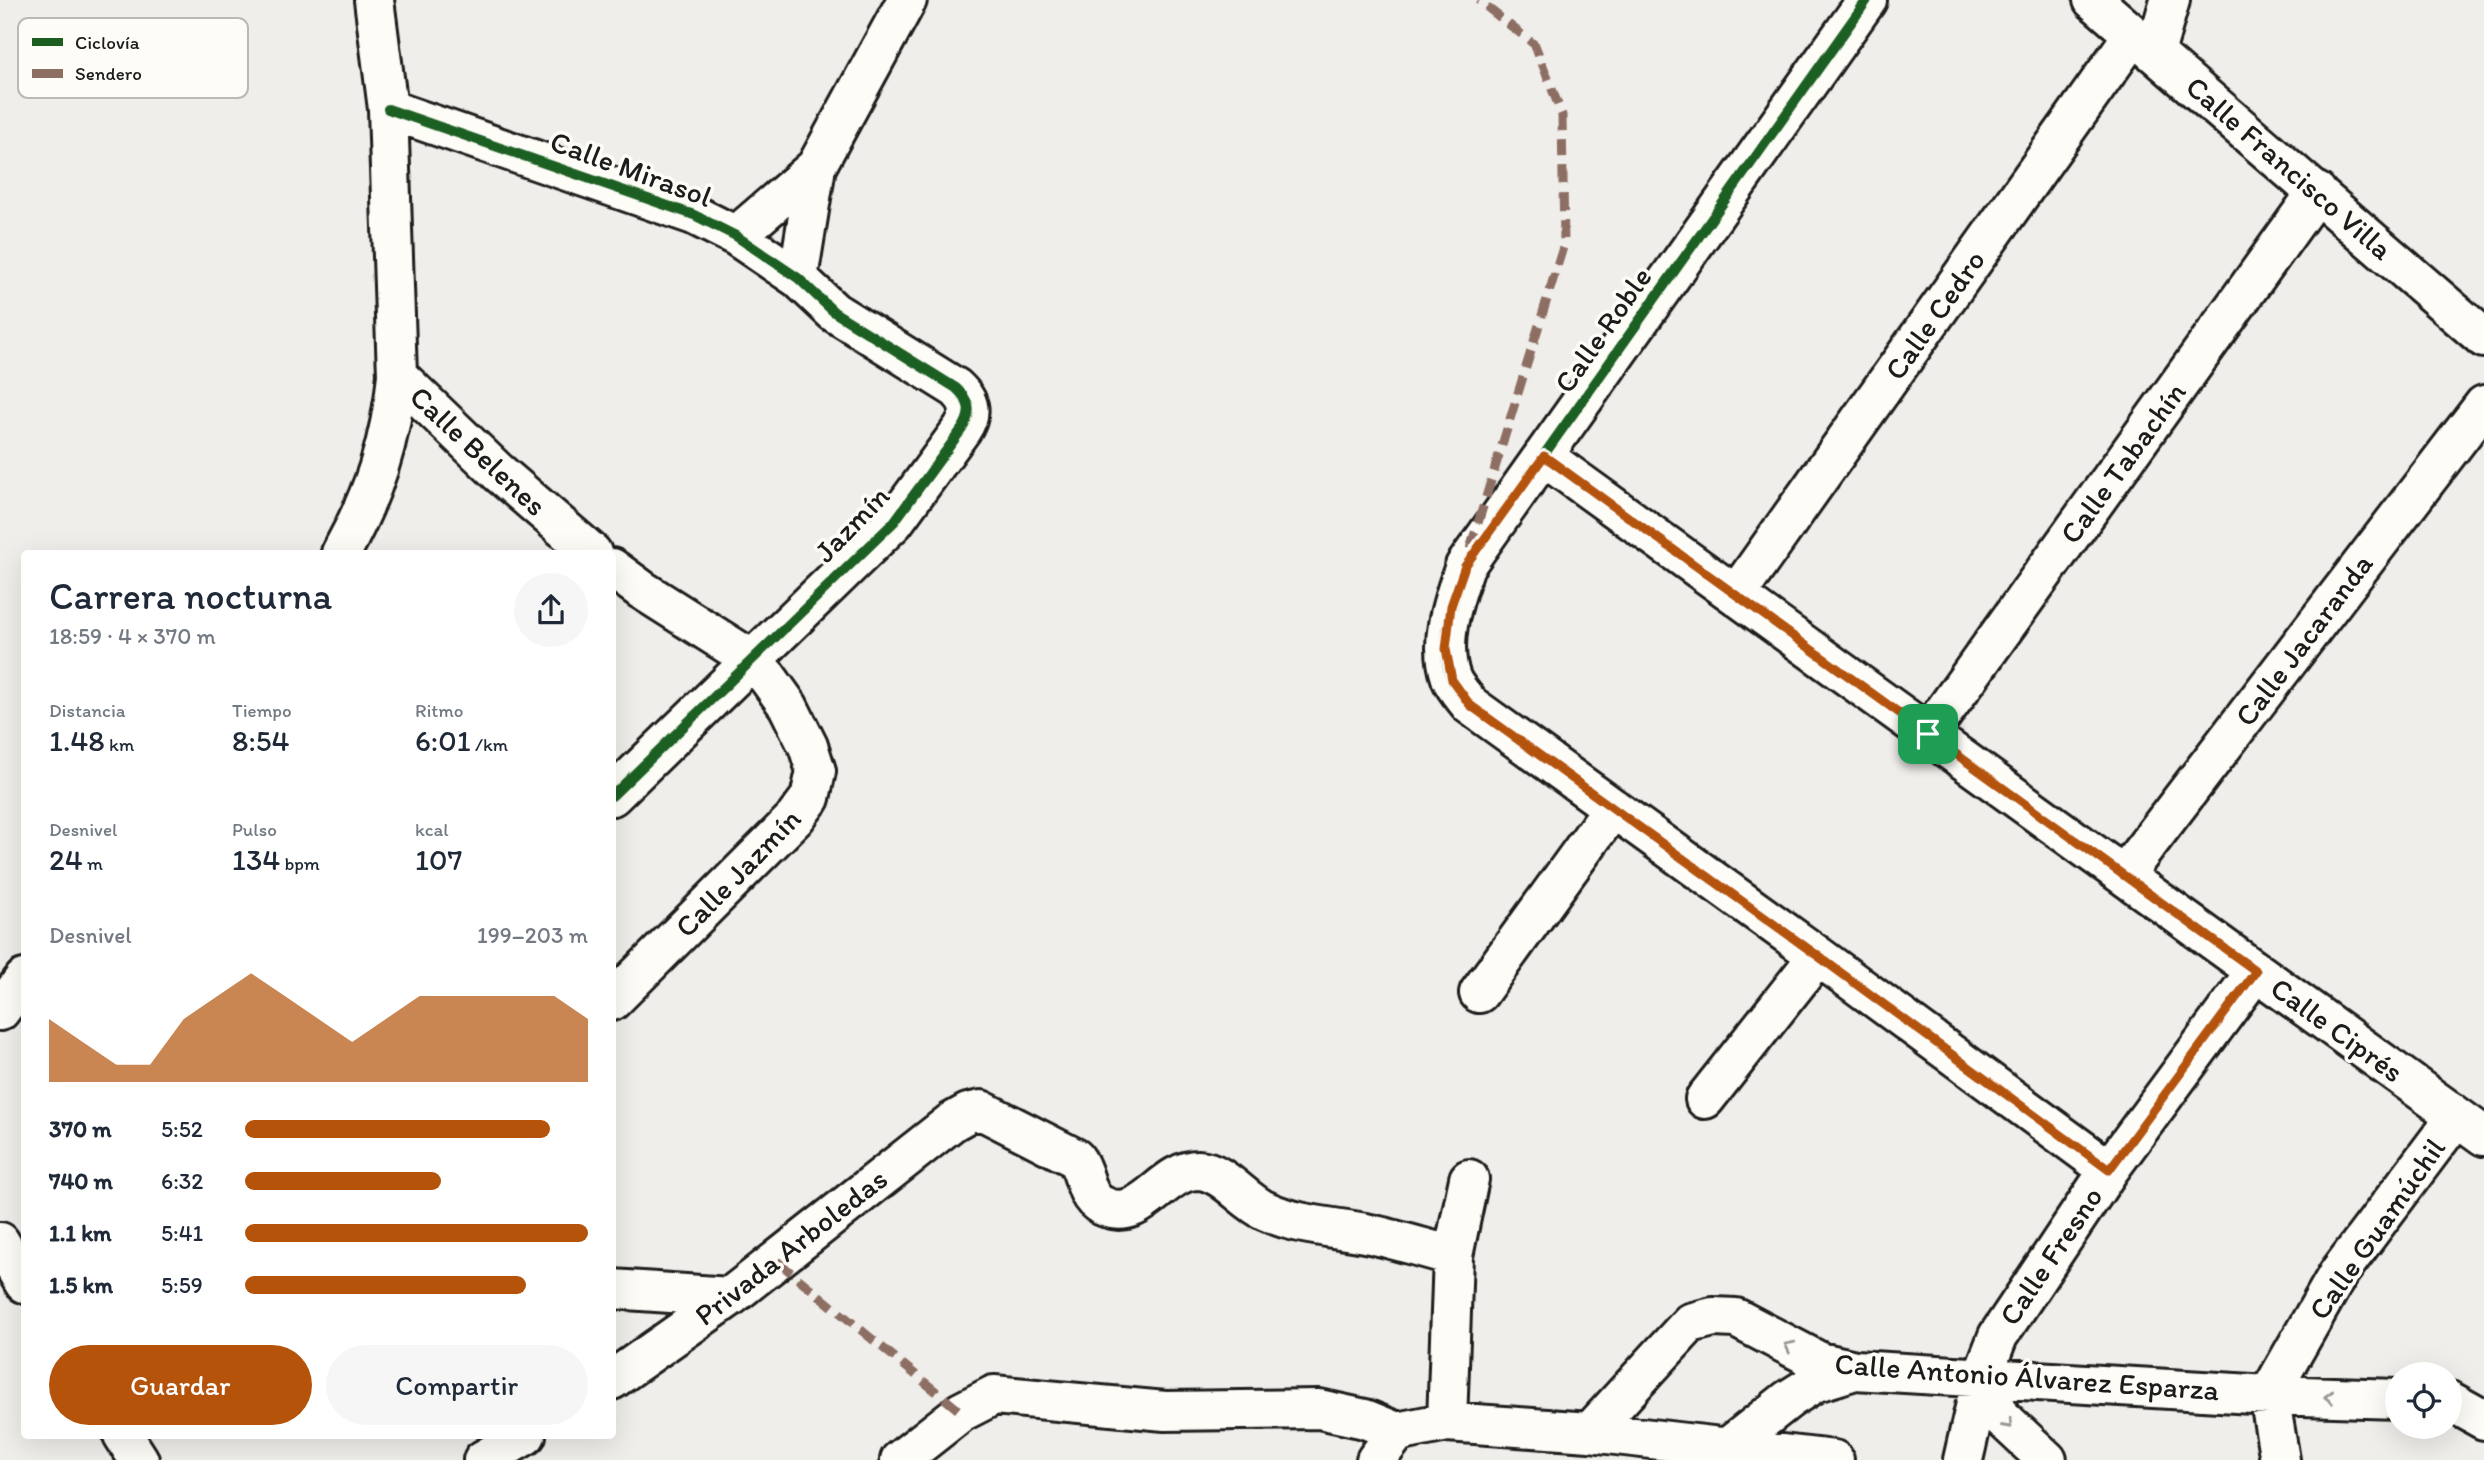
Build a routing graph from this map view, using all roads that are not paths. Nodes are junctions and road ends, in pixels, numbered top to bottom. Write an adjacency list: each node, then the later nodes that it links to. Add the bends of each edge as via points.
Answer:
1 (374, 0): 7 (street)
2 (906, 0): 8 (street)
3 (1867, 0): 16 (street, Calle Roble)
4 (2092, 0): 6 (street, Calle Francisco Villa)
5 (2170, 0): 6 (street, Calle Cedro)
6 (2144, 44): 9 (street, Calle Francisco Villa); 20 (street, Calle Cedro)
7 (388, 109): 10 (street, Calle Mirasol, via 694,215); 13 (street)
8 (816, 167): 10 (street); 11 (street)
9 (2317, 192): 12 (street, Calle Francisco Villa); 22 (street, Calle Tabachín)
10 (736, 236): 11 (street, Calle Mirasol)
11 (798, 278): 15 (street, Calle Mirasol, via 834,312 956,388)
12 (2484, 338)
13 (397, 375): 17 (street, via 382,465); 18 (street, Calle Belenes)
14 (2484, 405): 25 (street, Calle Jacaranda)
15 (970, 409): 21 (street, Jazmín, via 962,429 894,522)
16 (1544, 456): 20 (street, Calle Ciprés); 24 (street, Calle Roble, via 1465,566 1451,606 1446,649 1452,680 1470,705)
17 (342, 550)
18 (589, 550)
19 (616, 571): 21 (street)
20 (1736, 595): 22 (street, Calle Ciprés)
21 (751, 659): 23 (street); 30 (street, Calle Jazmín, via 788,706 808,746 816,771 810,798 777,838)
22 (1928, 734): 25 (street, Calle Ciprés)
23 (616, 792)
24 (1613, 808): 26 (street); 29 (street)
25 (2124, 875): 27 (street, Calle Ciprés)
26 (1818, 956): 32 (street); 34 (street)
27 (2256, 971): 33 (street, Calle Ciprés); 34 (street, Calle Fresno)
28 (21, 983): 31 (street)
29 (1479, 993)
30 (616, 996)
31 (0, 1011)
32 (1705, 1099)
33 (2470, 1126): 44 (street, Calle Guamúchil, via 2338,1274)
34 (2109, 1170): 43 (street, Calle Fresno, via 1998,1336)
35 (1469, 1179): 37 (street)
36 (0, 1242): 38 (street)
37 (1453, 1256): 40 (street, Privada Arboledas, via 1370,1234 1299,1222 1249,1202 1228,1183 1202,1170 1174,1177 1129,1209 1107,1208 1088,1195 1074,1158 981,1110 952,1122); 48 (street)
38 (21, 1278)
39 (616, 1289): 40 (street)
40 (730, 1297): 42 (street, Privada Arboledas)
41 (1855, 1370): 43 (street, Calle Antonio Álvarez Esparza); 49 (street, Calle Antonio Álvarez Esparza, one-way to 49, via 1820,1362 1736,1318 1713,1317 1690,1323); 52 (street, via 1816,1382)
42 (616, 1377)
43 (1982, 1377): 44 (street, Calle Antonio Álvarez Esparza); 56 (street, Calle Fresno); 57 (street, one-way to 57, via 2001,1417)
44 (2270, 1395): 45 (street, Calle Antonio Álvarez Esparza, one-way to 44); 58 (street)
45 (2385, 1399)
46 (2462, 1408): 47 (street)
47 (2484, 1420)
48 (1447, 1422): 49 (street); 51 (street)
49 (1590, 1432): 52 (street)
50 (519, 1439): 53 (street)
51 (1386, 1446): 54 (street, via 1365,1419 1319,1409 1165,1411 993,1395 961,1412)
52 (1727, 1448): 55 (street)
53 (483, 1460)
54 (900, 1460)
55 (1834, 1460)
56 (1963, 1460)
57 (2047, 1460)
58 (2280, 1460)

